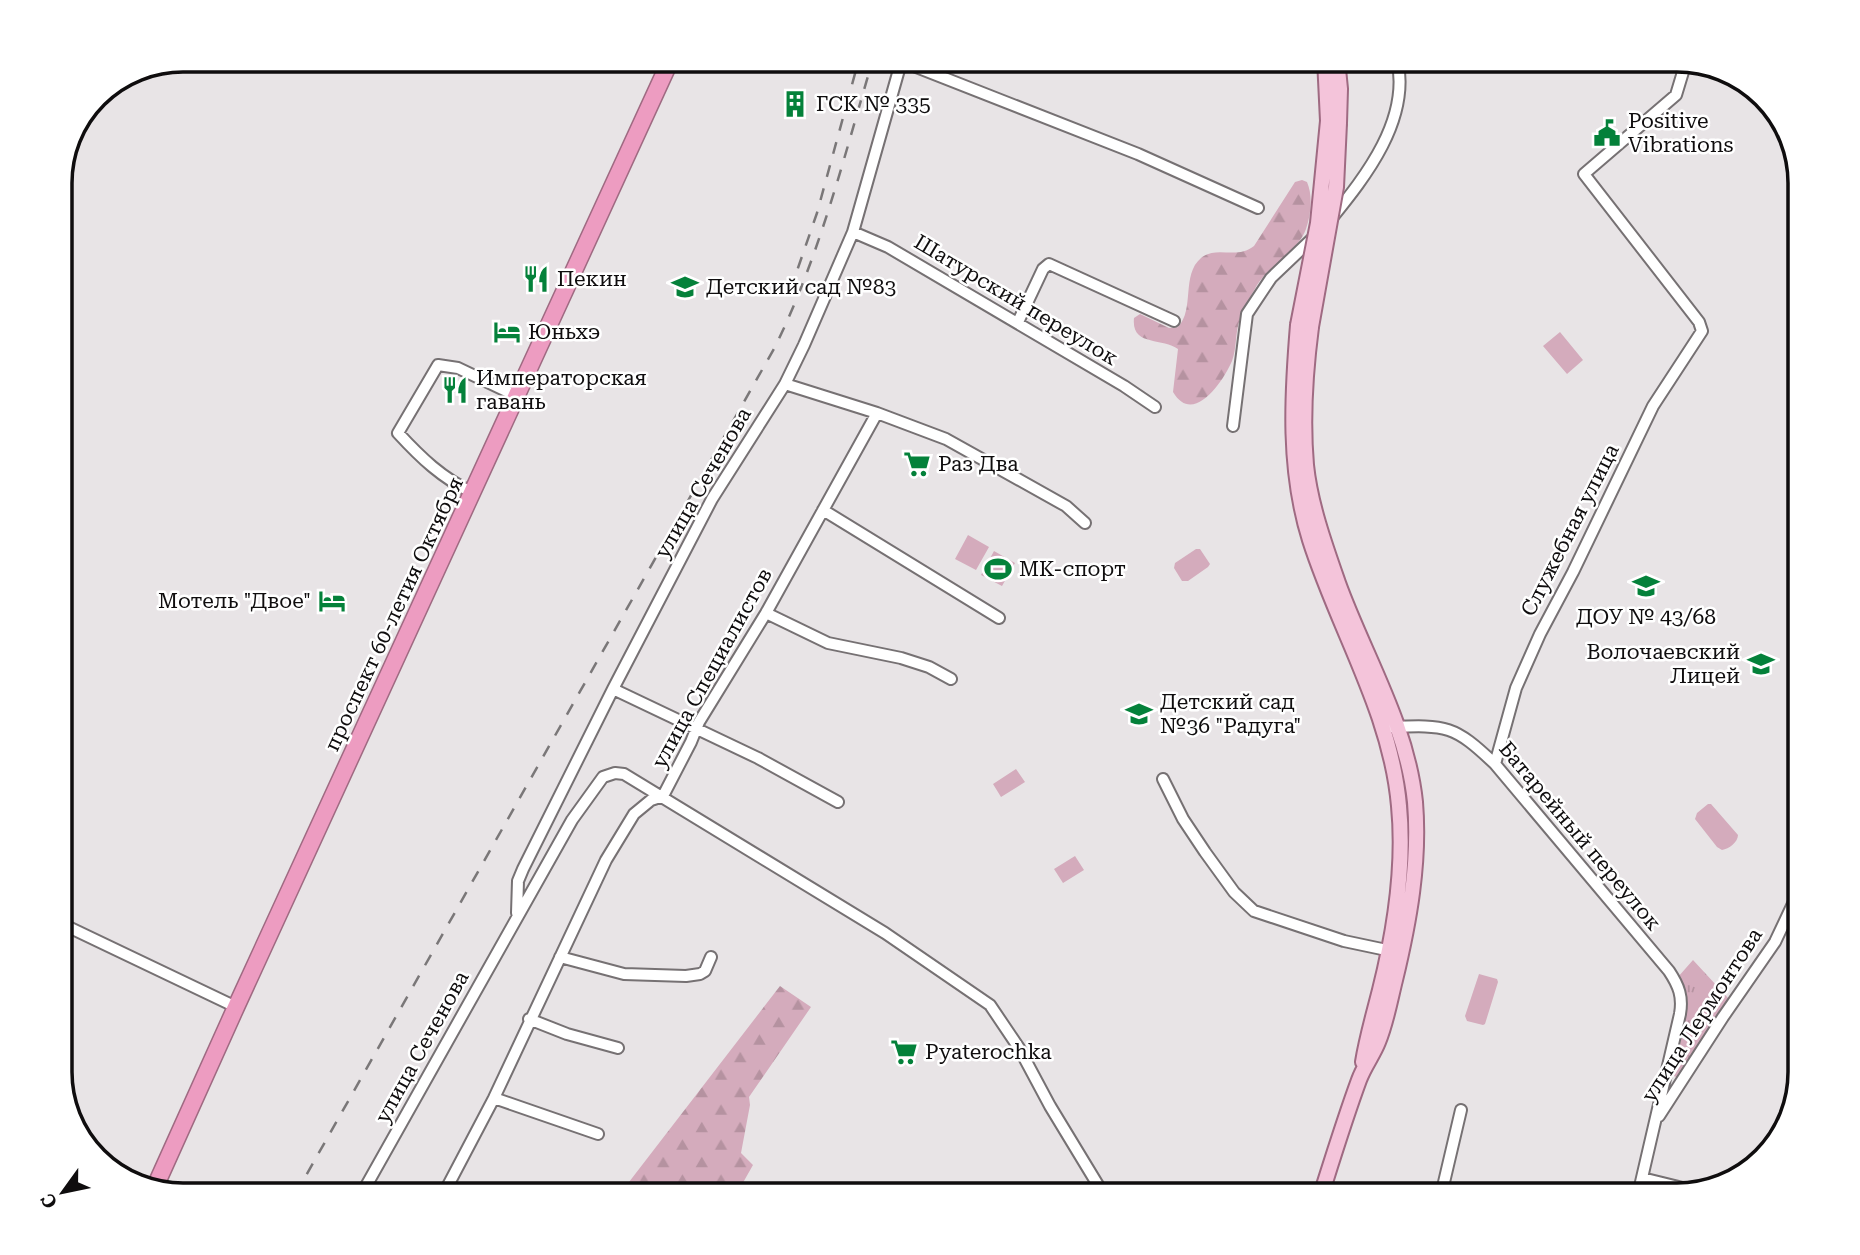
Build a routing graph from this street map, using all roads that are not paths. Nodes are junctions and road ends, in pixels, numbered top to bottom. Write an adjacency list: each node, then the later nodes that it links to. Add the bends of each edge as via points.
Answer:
1 (666, 72): 14 (highway, проспект 60-летия Октября)
2 (898, 72): 10 (street, улица Сеченова)
3 (931, 72): 9 (street)
4 (1327, 72): 8 (main road)
5 (1338, 72): 8 (main road, via 1340,89)
6 (1398, 72): 17 (street, via 1396,106 1368,171 1318,234 1271,278 1247,314)
7 (1683, 72): 27 (street, Служебная улица, via 1676,95 1584,174 1701,325 1699,338 1653,406 1540,634 1516,688)
8 (1333, 122): 25 (main road, bridge, via 1304,326 1293,434 1295,468 1301,507 1323,579)
9 (1258, 208)
10 (853, 232): 12 (street, Шатурский переулок, via 888,247); 13 (street, улица Сеченова)
11 (1174, 321): 12 (street, via 1049,264)
12 (1018, 323): 15 (street, Шатурский переулок)
13 (785, 384): 16 (street); 24 (street, улица Сеченова, via 712,499)
14 (517, 396): 18 (highway, проспект 60-летия Октября); 18 (street, via 458,368 438,366 398,433 433,469)
15 (1155, 407)
16 (877, 413): 19 (street, улица Специалистов); 20 (street, via 946,439 1066,506)
17 (1233, 426)
18 (473, 493): 38 (highway, проспект 60-летия Октября)
19 (823, 510): 21 (street, улица Специалистов); 22 (street)
20 (1085, 523)
21 (766, 614): 23 (street, via 828,643 901,658); 26 (street, улица Специалистов)
22 (999, 618)
23 (951, 679)
24 (612, 689): 26 (street); 31 (street, улица Сеченова, via 523,869)
25 (1389, 727): 27 (street, Батарейный переулок, via 1437,726 1455,731); 34 (main road, via 1402,844)
26 (695, 729): 29 (street, улица Специалистов); 30 (street)
27 (1495, 764): 37 (street, Батарейный переулок, via 1669,971)
28 (1163, 779): 34 (street, via 1212,862 1254,911 1345,942)
29 (663, 796): 31 (street, улица Сеченова, via 624,774 603,777 572,820); 35 (street, улица Специалистов, via 634,814 597,876); 49 (street, via 885,933 990,1005)
30 (838, 802)
31 (517, 916): 47 (street, улица Сеченова)
32 (1788, 916): 43 (street, улица Лермонтова, via 1775,943)
33 (72, 929): 38 (street)
34 (1395, 951): 50 (main road)
35 (560, 957): 36 (street, via 624,974 686,976 705,971); 39 (street, улица Специалистов)
36 (711, 957)
37 (1682, 1000): 43 (street, улица Лермонтова)
38 (236, 1007): 46 (highway, проспект 60-летия Октября)
39 (529, 1019): 40 (street); 41 (street, улица Специалистов)
40 (618, 1048)
41 (494, 1098): 44 (street); 48 (street, улица Специалистов)
42 (1461, 1110): 51 (street)
43 (1654, 1124): 45 (street, улица Лермонтова)
44 (598, 1133)
45 (1642, 1178): 52 (street, улица Лермонтова); 53 (street)
46 (158, 1180)
47 (368, 1183)
48 (449, 1183)
49 (1097, 1183)
50 (1325, 1183)
51 (1444, 1183)
52 (1641, 1183)
53 (1662, 1183)

